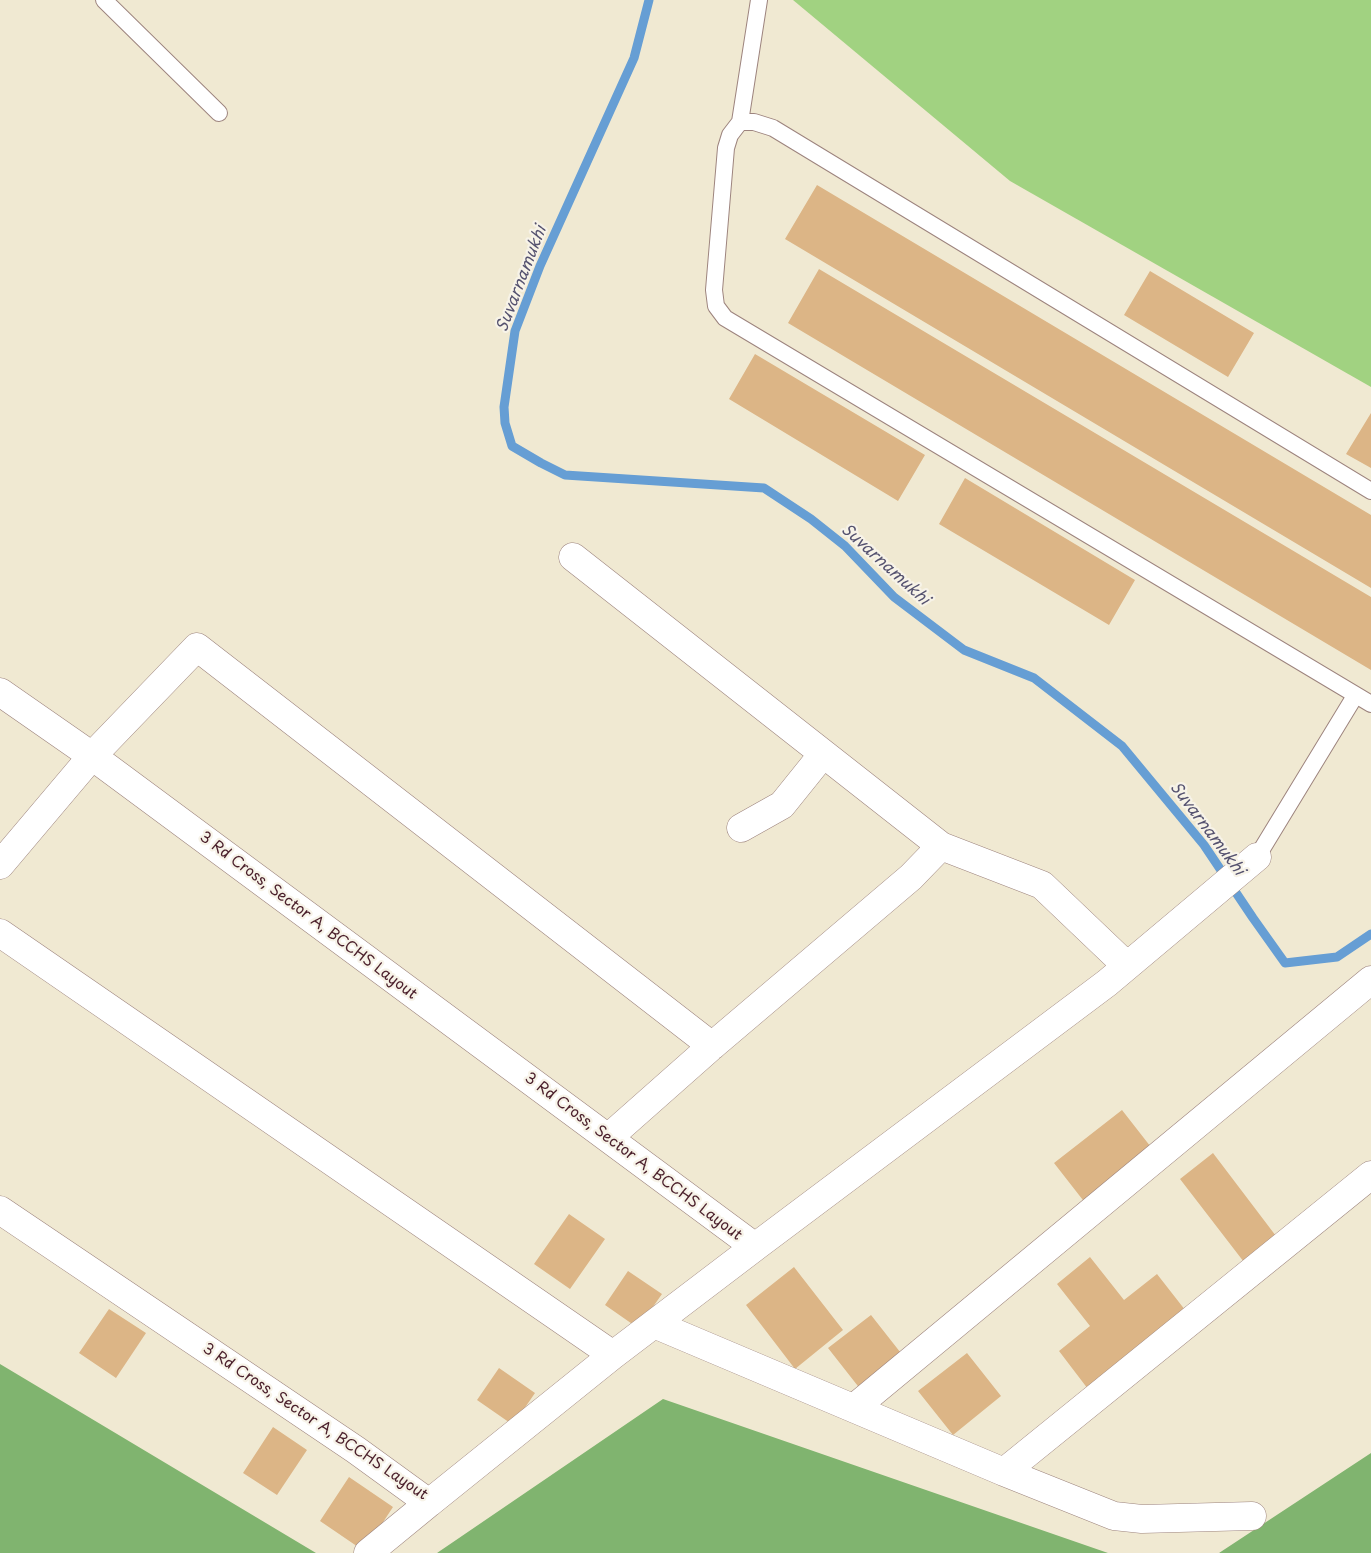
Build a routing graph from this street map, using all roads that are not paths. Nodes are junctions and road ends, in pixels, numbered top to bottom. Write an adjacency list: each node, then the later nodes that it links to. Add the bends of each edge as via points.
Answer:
1 (104, 0): 3 (lane)
2 (759, 0): 4 (lane)
3 (218, 112)
4 (740, 122): 5 (lane, via 774,128); 8 (lane, via 730,135 726,148 714,290 716,306 725,318 1347,688)
5 (1371, 490)
6 (573, 557): 10 (street)
7 (0, 692): 11 (street, 3 Rd Cross, Sector A, BCCHS Layout)
8 (1355, 696): 9 (lane); 14 (lane)
9 (1371, 704)
10 (823, 754): 12 (street, via 782,805); 13 (street)
11 (92, 756): 15 (street); 19 (street, via 198,647); 20 (street, 3 Rd Cross, Sector A, BCCHS Layout)
12 (741, 828)
13 (941, 846): 17 (street, via 1042,884); 19 (street, via 911,877)
14 (1250, 862): 17 (street)
15 (0, 865)
16 (0, 933): 25 (street)
17 (1127, 966): 23 (street)
18 (1371, 980): 26 (street)
19 (712, 1046): 20 (street)
20 (608, 1138): 23 (street, 3 Rd Cross, Sector A, BCCHS Layout)
21 (1371, 1175): 27 (street)
22 (0, 1210): 28 (street, 3 Rd Cross, Sector A, BCCHS Layout, via 356,1450)
23 (755, 1247): 24 (street, 3 Rd Cross, Sector A, BCCHS Layout)
24 (654, 1324): 25 (street, 3 Rd Cross, Sector A, BCCHS Layout); 26 (street)
25 (613, 1355): 28 (street, 3 Rd Cross, Sector A, BCCHS Layout)
26 (854, 1408): 27 (street)
27 (1004, 1472): 29 (street, via 1114,1516 1142,1519)
28 (429, 1503): 30 (street)
29 (1252, 1516)
30 (368, 1553)

